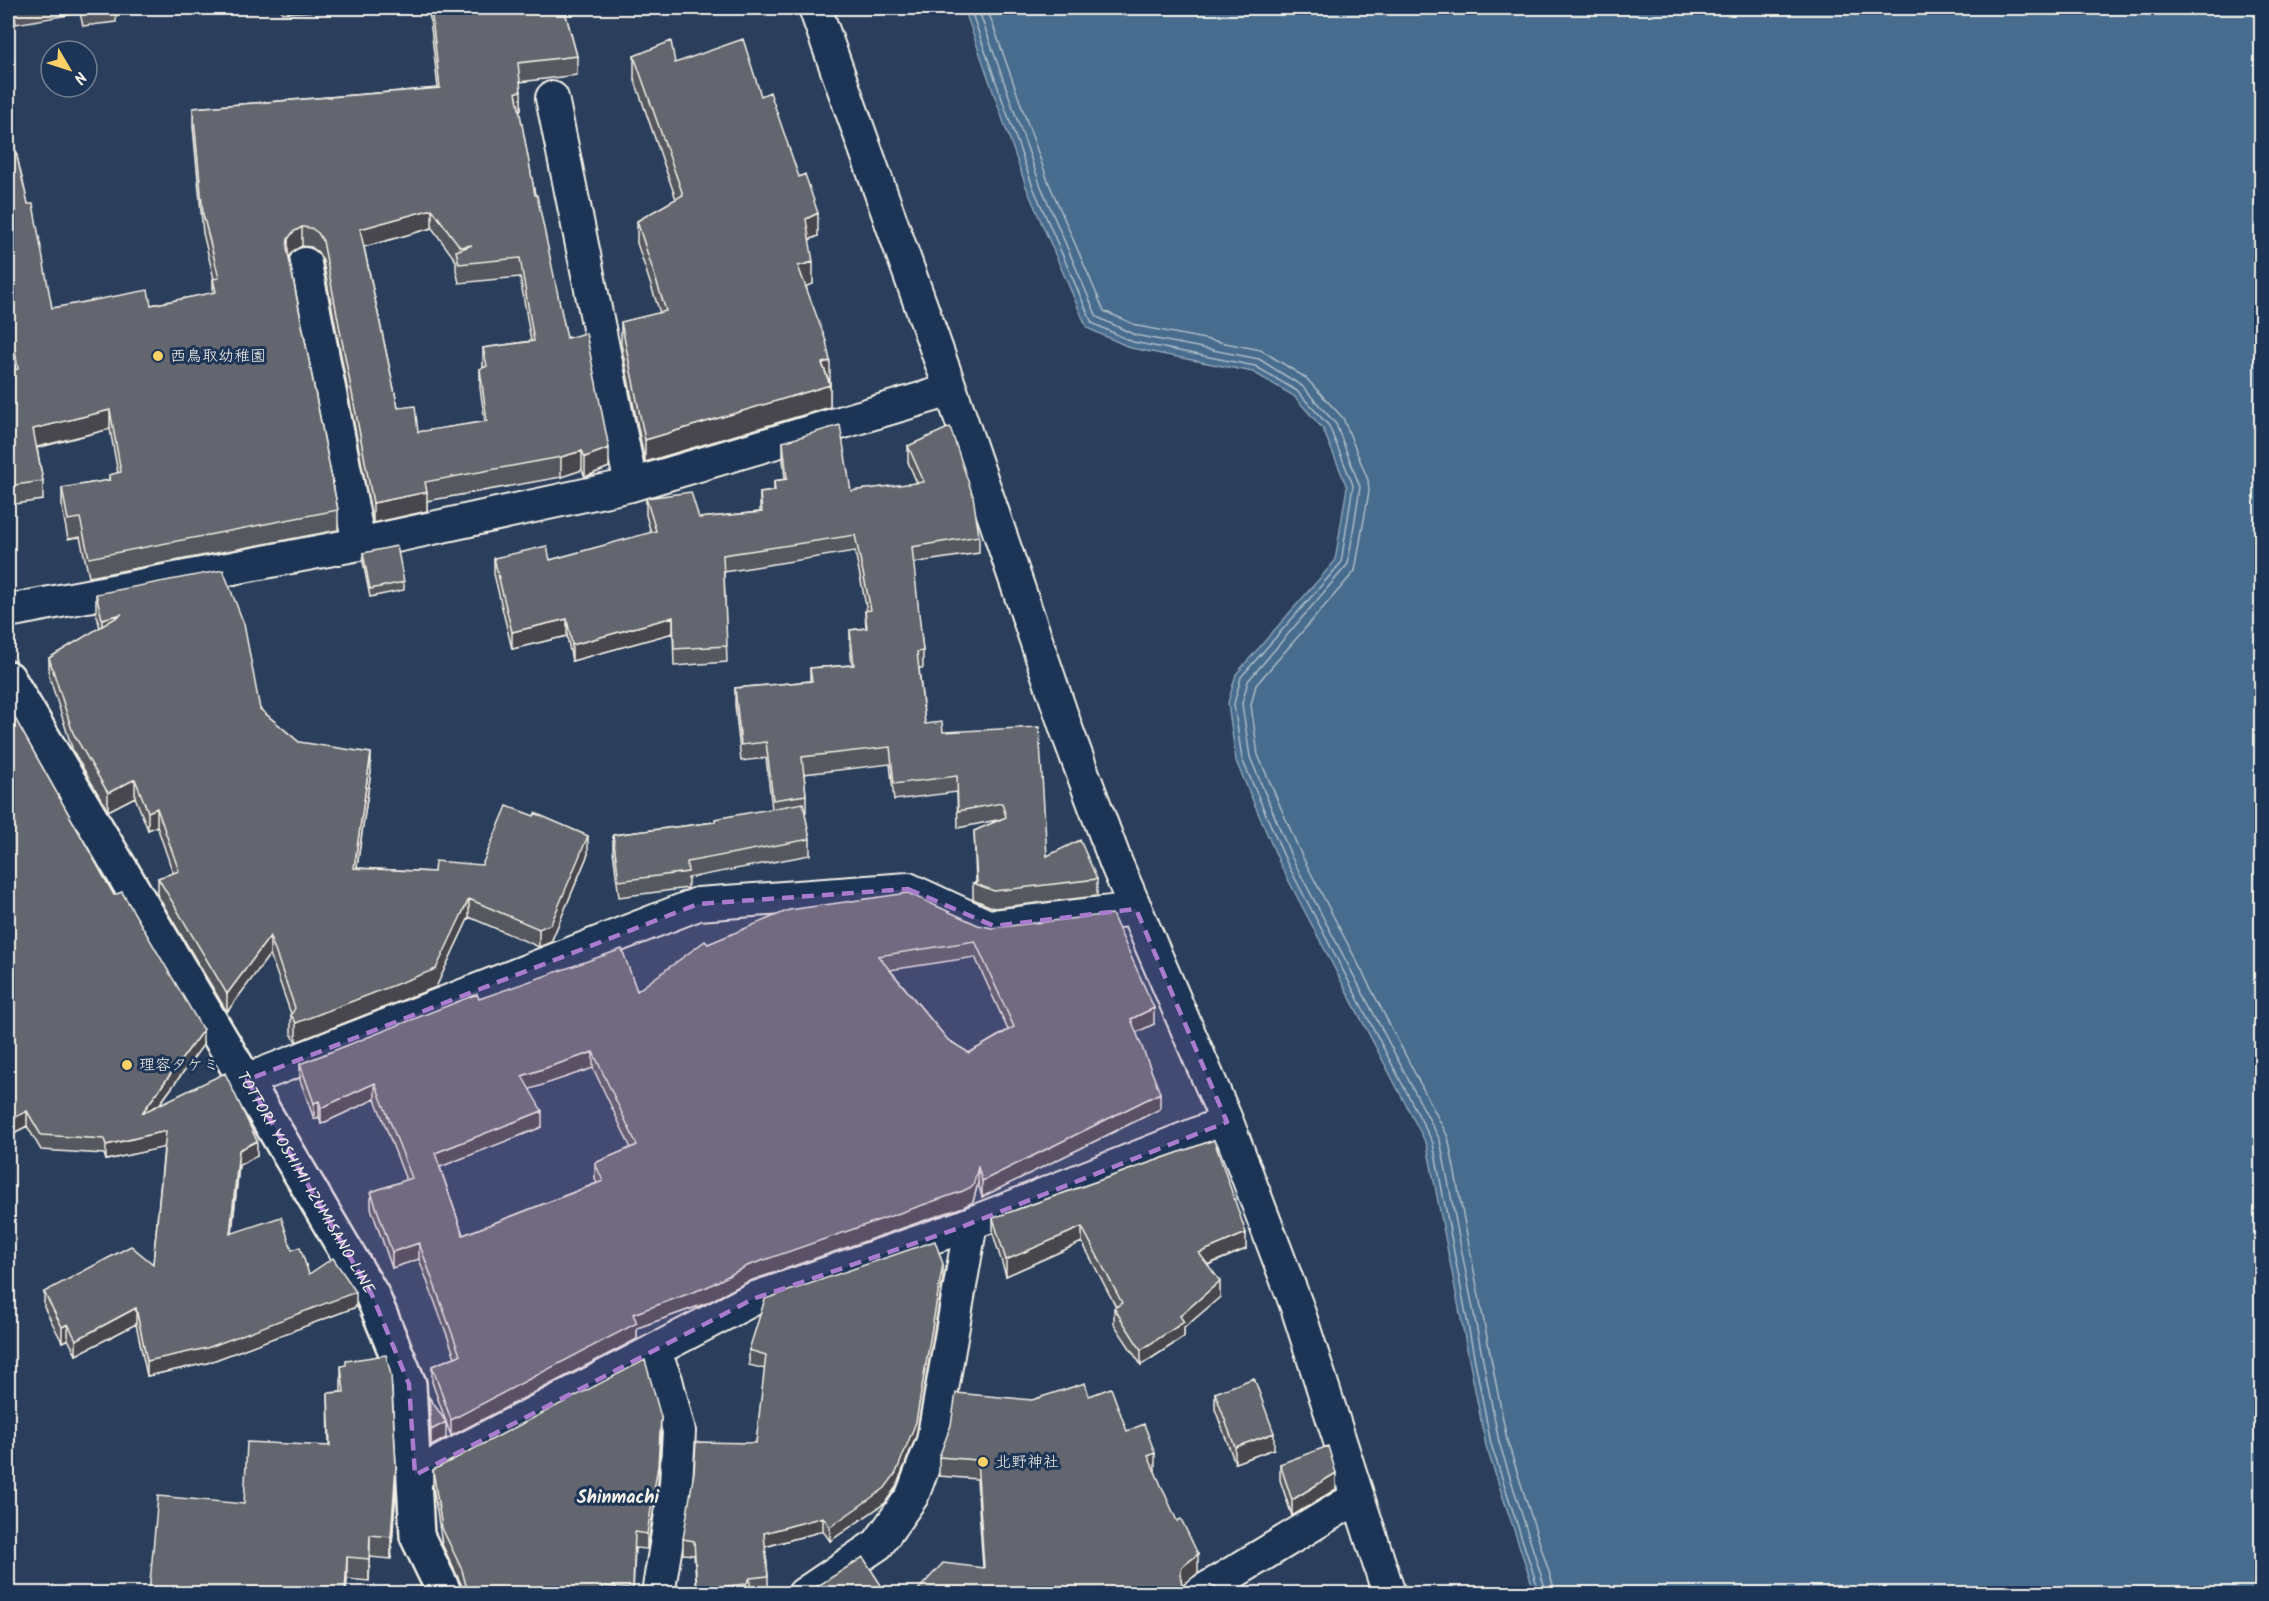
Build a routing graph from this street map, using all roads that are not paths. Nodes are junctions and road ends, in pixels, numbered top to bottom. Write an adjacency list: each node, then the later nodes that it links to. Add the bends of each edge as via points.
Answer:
1 (815, 8): 4 (street)
2 (552, 98): 5 (street)
3 (305, 264): 6 (street)
4 (951, 390): 5 (street); 9 (street, via 1067,730)
5 (631, 485): 6 (street)
6 (359, 544): 7 (street)
7 (8, 611)
8 (8, 678): 10 (main road, TOTTORI YOSHIMI IZUMISANO LINE)
9 (1136, 909): 10 (street, via 994,926 908,889 698,904); 11 (street)
10 (246, 1080): 14 (main road, TOTTORI YOSHIMI IZUMISANO LINE, via 372,1295 409,1384)
11 (1227, 1122): 12 (street); 15 (street, via 1297,1307)
12 (971, 1223): 13 (street, via 753,1299); 18 (street, via 933,1441 912,1496 878,1544)
13 (654, 1350): 14 (street); 17 (street, via 679,1431 676,1484)
14 (415, 1475): 16 (main road, TOTTORI YOSHIMI IZUMISANO LINE, via 417,1536)
15 (1358, 1497): 19 (street); 20 (street)
16 (445, 1593)
17 (658, 1593)
18 (804, 1593)
19 (1198, 1593)
20 (1389, 1593)

